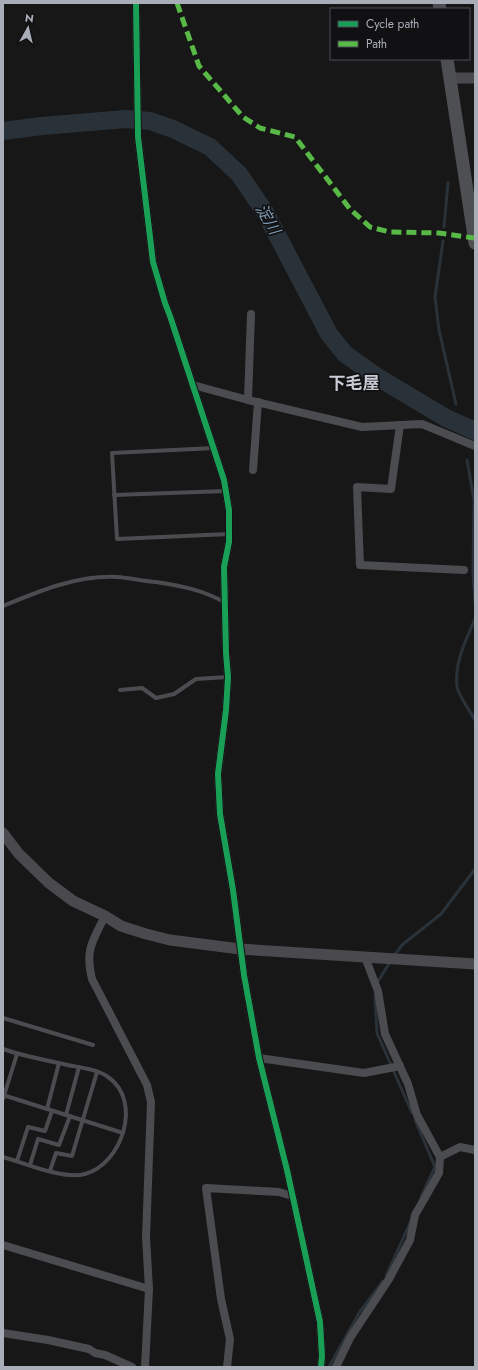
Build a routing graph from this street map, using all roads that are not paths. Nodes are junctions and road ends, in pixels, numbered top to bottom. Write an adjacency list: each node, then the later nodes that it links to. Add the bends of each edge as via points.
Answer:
1 (136, 3): 7 (street, via 138,137 153,262 164,303)
2 (447, 60): 3 (main road)
3 (450, 78): 4 (street); 5 (main road)
4 (475, 78)
5 (475, 242)
6 (251, 314): 8 (street)
7 (193, 385): 8 (street); 12 (street)
8 (248, 400): 9 (street)
9 (258, 402): 10 (street, via 362,427); 13 (street)
10 (400, 425): 11 (street, via 422,424); 17 (street, via 391,488 358,487 360,565)
11 (475, 446)
12 (214, 448): 14 (street); 15 (lane, via 112,453)
13 (253, 470)
14 (226, 491): 15 (lane); 16 (street)
15 (114, 495): 16 (lane, via 117,539)
16 (229, 534): 18 (street, via 224,567)
17 (464, 570)
18 (226, 603): 19 (lane, via 186,586 116,577 93,578 47,588); 20 (street)
19 (3, 606)
20 (228, 677): 21 (lane, via 196,679 174,694 156,698 142,688); 24 (street, via 218,774 220,814)
21 (120, 690)
22 (3, 833): 23 (street, via 19,854 49,883 73,901)
23 (105, 916): 24 (street, via 121,926 170,940); 50 (street, via 89,951 92,980 147,1084 151,1102 146,1237)
24 (240, 949): 25 (street); 31 (street)
25 (365, 957): 26 (street); 33 (street, via 378,991 385,1034)
26 (475, 964)
27 (3, 1018): 28 (lane)
28 (93, 1045)
29 (3, 1049): 30 (lane)
30 (17, 1054): 32 (lane); 36 (lane)
31 (259, 1058): 33 (street, via 364,1073); 48 (street)
32 (59, 1063): 34 (lane); 37 (lane)
33 (400, 1066): 44 (street, via 417,1115)
34 (79, 1067): 35 (lane); 39 (lane)
35 (97, 1072): 40 (lane); 41 (lane, via 108,1076 123,1095 126,1117)
36 (3, 1097): 37 (lane)
37 (47, 1109): 38 (lane)
38 (52, 1111): 39 (lane); 45 (lane, via 45,1131 28,1127)
39 (68, 1116): 40 (lane); 46 (lane, via 60,1145 38,1139)
40 (82, 1120): 41 (lane); 47 (lane, via 72,1156 56,1152)
41 (123, 1133): 47 (lane, via 108,1161 98,1169 71,1176)
42 (475, 1150): 44 (street, via 460,1147)
43 (3, 1156): 45 (lane)
44 (440, 1157): 56 (street, via 439,1173 415,1215 410,1240 389,1279 350,1338)
45 (18, 1161): 46 (lane)
46 (30, 1165): 47 (lane)
47 (50, 1171)
48 (292, 1196): 54 (street, via 279,1192 206,1188 221,1300 230,1339); 55 (street, via 320,1322)
49 (3, 1245): 50 (street)
50 (149, 1289): 53 (street)
51 (3, 1333): 52 (street, via 89,1349)
52 (132, 1367)
53 (146, 1367)
54 (227, 1367)
55 (321, 1367)
56 (336, 1367)

